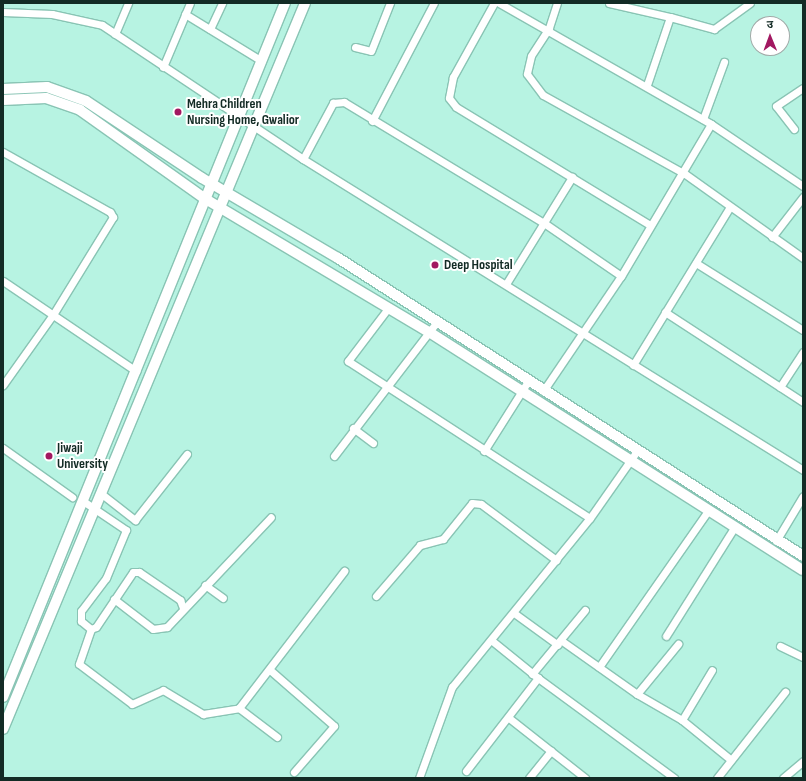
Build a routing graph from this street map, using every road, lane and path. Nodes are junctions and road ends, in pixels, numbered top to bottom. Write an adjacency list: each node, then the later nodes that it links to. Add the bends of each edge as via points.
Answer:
1 (128, 3): 18 (street)
2 (190, 3): 14 (street)
3 (222, 3): 17 (street)
4 (285, 3): 20 (main road)
5 (305, 3): 33 (main road)
6 (390, 3): 19 (street, via 371,50)
7 (434, 3): 31 (street)
8 (494, 3): 38 (street, via 450,82 449,98 456,107)
9 (499, 3): 16 (street)
10 (557, 3): 16 (street)
11 (609, 3): 15 (street)
12 (750, 3): 15 (street, via 714,29)
13 (3, 12): 18 (street, via 52,14 102,25)
14 (185, 14): 17 (street); 22 (street)
15 (670, 17): 24 (street)
16 (549, 28): 24 (street); 37 (street, via 531,56 528,74 542,95)
17 (210, 29): 20 (street)
18 (115, 34): 22 (street)
19 (355, 47)
20 (262, 61): 29 (main road)
21 (724, 62): 30 (street)
22 (163, 67): 29 (street)
23 (31, 86): 26 (main road); 27 (main road); 39 (main road, via 63,90 86,101)
24 (647, 86): 30 (street)
25 (803, 88): 34 (street, via 776,106)
26 (3, 89)
27 (32, 98): 28 (main road); 43 (main road, via 59,101 80,110)
28 (3, 100)
29 (239, 118): 33 (street); 39 (main road)
30 (703, 119): 32 (street)
31 (372, 121): 36 (street, via 344,102 332,102); 46 (street)
32 (711, 124): 37 (street); 40 (street)
33 (254, 127): 36 (street); 41 (main road)
34 (794, 129)
35 (3, 152): 58 (street, via 110,212 113,217)
36 (303, 159): 55 (street)
37 (685, 174): 44 (street); 47 (street)
38 (572, 177): 46 (street); 47 (street)
39 (211, 183): 41 (main road); 43 (main road)
40 (803, 186)
41 (227, 192): 45 (main road); 49 (main road)
42 (803, 197): 48 (street)
43 (204, 198): 45 (main road); 65 (main road)
44 (730, 207): 48 (street); 52 (street)
45 (220, 208): 51 (main road); 82 (main road)
46 (544, 223): 53 (street); 55 (street)
47 (650, 225): 53 (street)
48 (772, 237): 50 (street)
49 (318, 246): 51 (main road); 59 (main road)
50 (803, 258)
51 (309, 259): 56 (main road)
52 (696, 263): 57 (street); 60 (street)
53 (621, 276): 62 (street)
54 (3, 281): 58 (street)
55 (506, 284): 62 (street)
56 (389, 307): 61 (main road); 68 (street, via 348,361)
57 (665, 312): 64 (street); 69 (street)
58 (52, 316): 65 (street); 67 (street)
59 (437, 322): 61 (street); 66 (main road)
60 (803, 330)
61 (428, 332): 68 (street); 70 (main road)
62 (582, 334): 64 (street); 71 (street)
63 (803, 352): 69 (street)
64 (633, 365): 81 (street)
65 (136, 371): 85 (main road)
66 (528, 381): 70 (street); 71 (main road)
67 (3, 385)
68 (385, 385): 73 (street); 76 (street)
69 (780, 387): 72 (street)
70 (522, 391): 76 (street); 80 (main road)
71 (543, 391): 77 (main road)
72 (803, 402)
73 (353, 428): 74 (street); 79 (street)
74 (373, 443)
75 (3, 448): 84 (street)
76 (484, 451): 89 (street)
77 (636, 451): 80 (street); 93 (main road)
78 (187, 454): 90 (street)
79 (334, 456)
80 (629, 461): 87 (main road); 89 (street)
81 (803, 470)
82 (102, 495): 86 (main road); 90 (street)
83 (803, 496): 93 (street)
84 (72, 497)
85 (83, 501): 86 (street); 118 (main road)
86 (97, 509): 92 (street); 122 (main road, via 60,587)
87 (708, 511): 91 (main road); 112 (street)
88 (271, 517): 98 (street)
89 (590, 518): 95 (street)
90 (135, 520): 92 (street)
91 (734, 528): 96 (main road); 106 (street)
92 (126, 530): 105 (street, via 106,578 81,611 81,621)
93 (776, 541): 94 (main road)
94 (803, 556)
95 (556, 560): 99 (street, via 480,504 472,503 443,539 420,545); 104 (street)
96 (803, 570)
97 (344, 571): 113 (street)
98 (205, 585): 100 (street); 102 (street)
99 (376, 596)
100 (222, 598)
101 (114, 599): 102 (street, via 157,631 167,627); 102 (street, via 133,572 139,572 180,600); 105 (street)
102 (183, 608)
103 (585, 610): 108 (street)
104 (514, 612): 107 (street); 108 (street)
105 (92, 629): 119 (street, via 79,664 132,704 164,690 203,714)
106 (666, 636)
107 (491, 640): 115 (street); 129 (street, via 452,687)
108 (560, 643): 112 (street); 115 (street)
109 (678, 644): 117 (street)
110 (780, 646): 111 (street)
111 (803, 656)
112 (599, 667): 117 (street)
113 (270, 670): 119 (street); 128 (street, via 334,726)
114 (712, 670): 121 (street)
115 (535, 676): 120 (street); 132 (street)
116 (785, 692): 125 (street)
117 (637, 694): 121 (street)
118 (3, 697)
119 (239, 708): 123 (street)
120 (509, 718): 124 (street); 127 (street)
121 (682, 720): 125 (street)
122 (3, 729)
123 (276, 737)
124 (551, 751): 130 (street); 131 (street)
125 (731, 760): 133 (street)
126 (803, 761): 134 (street)
127 (466, 771)
128 (294, 772)
129 (419, 778)
130 (529, 778)
131 (586, 778)
132 (674, 778)
133 (717, 778)
134 (783, 778)

